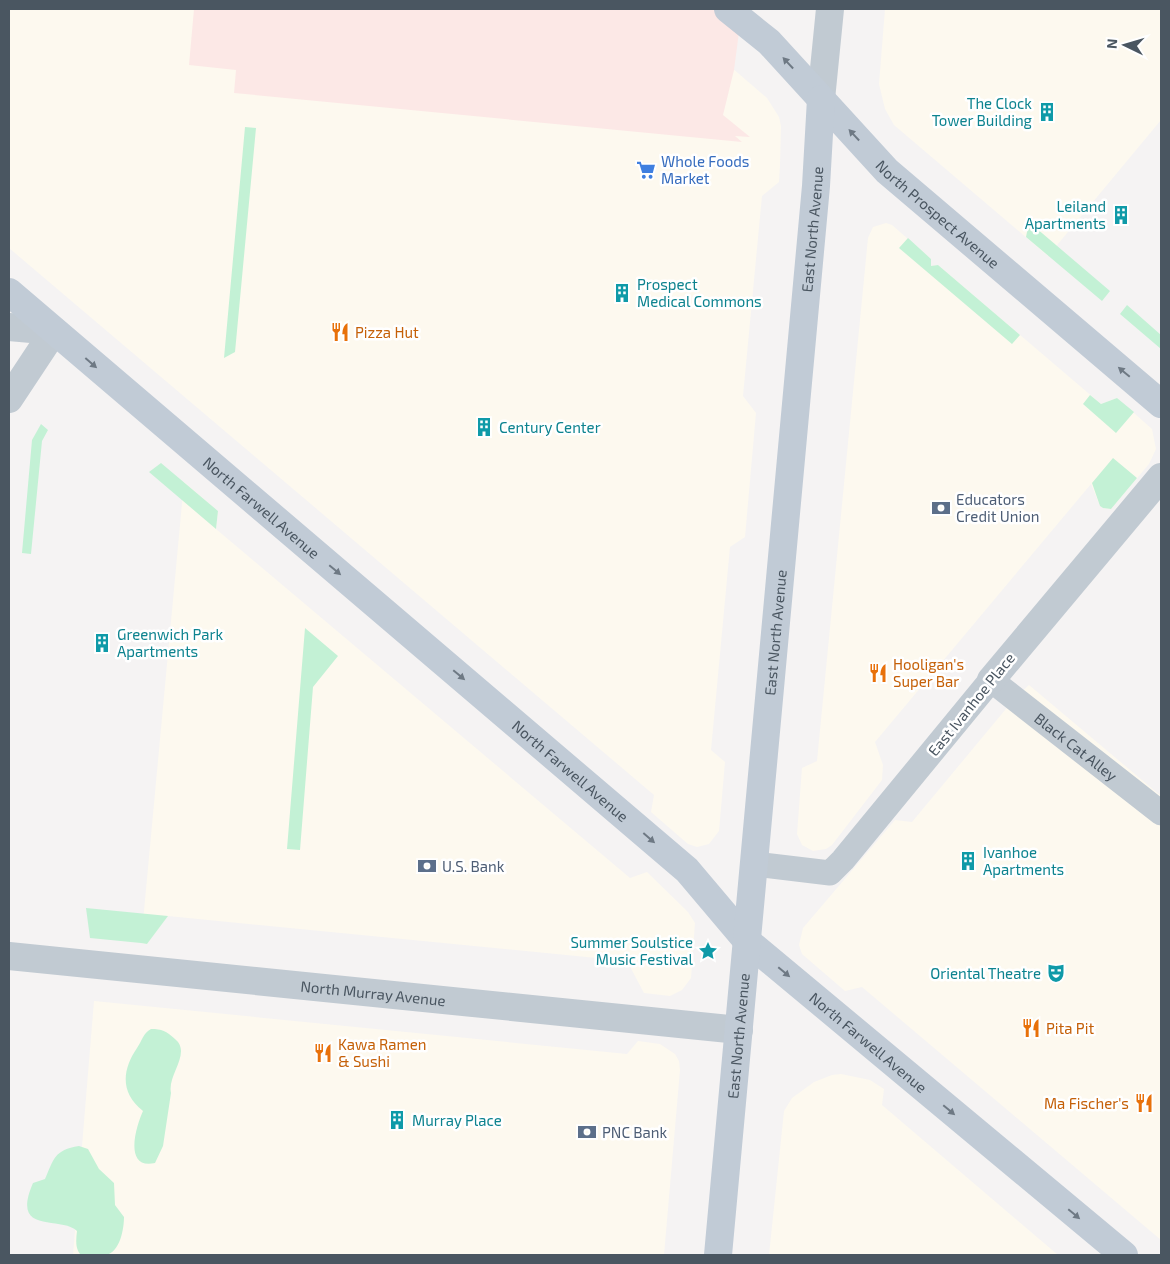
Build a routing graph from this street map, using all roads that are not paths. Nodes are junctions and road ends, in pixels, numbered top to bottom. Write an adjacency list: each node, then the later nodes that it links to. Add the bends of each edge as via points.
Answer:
1 (728, 9): 3 (main road, North Prospect Avenue, one-way to 1, via 768,42)
2 (830, 9): 3 (street, East North Avenue)
3 (821, 99): 8 (main road, North Prospect Avenue, one-way to 3, via 887,171); 12 (main road, East North Avenue, via 816,186)
4 (9, 292): 6 (main road, North Farwell Avenue)
5 (9, 327): 6 (street)
6 (54, 331): 7 (street); 13 (main road, North Farwell Avenue, one-way to 13, via 687,870)
7 (9, 399)
8 (1161, 404)
9 (1161, 477): 10 (street, East Ivanhoe Place)
10 (991, 680): 11 (street, Black Cat Alley); 12 (street, East Ivanhoe Place, via 830,873)
11 (1161, 813)
12 (754, 864): 13 (main road, East North Avenue)
13 (747, 941): 15 (main road, East North Avenue); 17 (main road, North Farwell Avenue, one-way to 17)
14 (9, 956): 15 (street, North Murray Avenue)
15 (739, 1030): 16 (main road, East North Avenue)
16 (718, 1255)
17 (1124, 1255)

